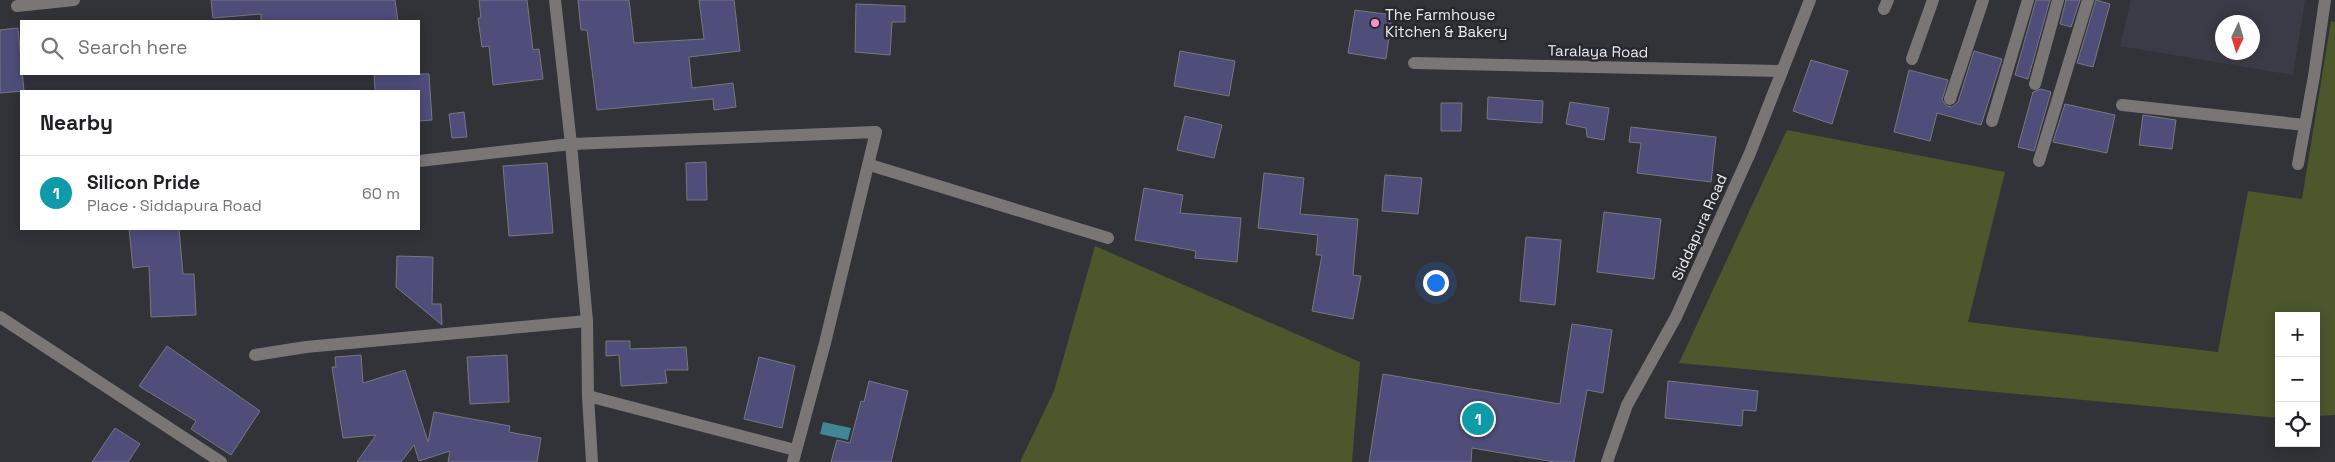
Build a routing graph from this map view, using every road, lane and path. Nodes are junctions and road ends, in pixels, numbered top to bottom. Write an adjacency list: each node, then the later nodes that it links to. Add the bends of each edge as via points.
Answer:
1 (74, 0): 10 (street)
2 (554, 0): 19 (street)
3 (1810, 0): 13 (street, Siddapura Road)
4 (1933, 0): 11 (street)
5 (1983, 0): 15 (street)
6 (2028, 0): 17 (street)
7 (2058, 0): 14 (street)
8 (2088, 0): 21 (street)
9 (2325, 0): 18 (street)
10 (17, 6)
11 (1912, 59)
12 (1414, 63): 13 (street, Taralaya Road)
13 (1782, 71): 32 (street, Siddapura Road, via 1750,153 1676,317 1627,405)
14 (2035, 84)
15 (1950, 99)
16 (2122, 105): 18 (street)
17 (1992, 121)
18 (2305, 125): 22 (street)
19 (571, 144): 20 (street); 23 (street, via 876,132); 26 (street)
20 (420, 161)
21 (2040, 161)
22 (2298, 164)
23 (870, 165): 24 (street); 29 (street)
24 (1108, 238)
25 (0, 317): 30 (street)
26 (587, 321): 27 (street, via 306,347); 28 (street)
27 (255, 355)
28 (588, 396): 29 (street); 31 (street)
29 (794, 456)
30 (221, 462)
31 (592, 462)
32 (1607, 462)

